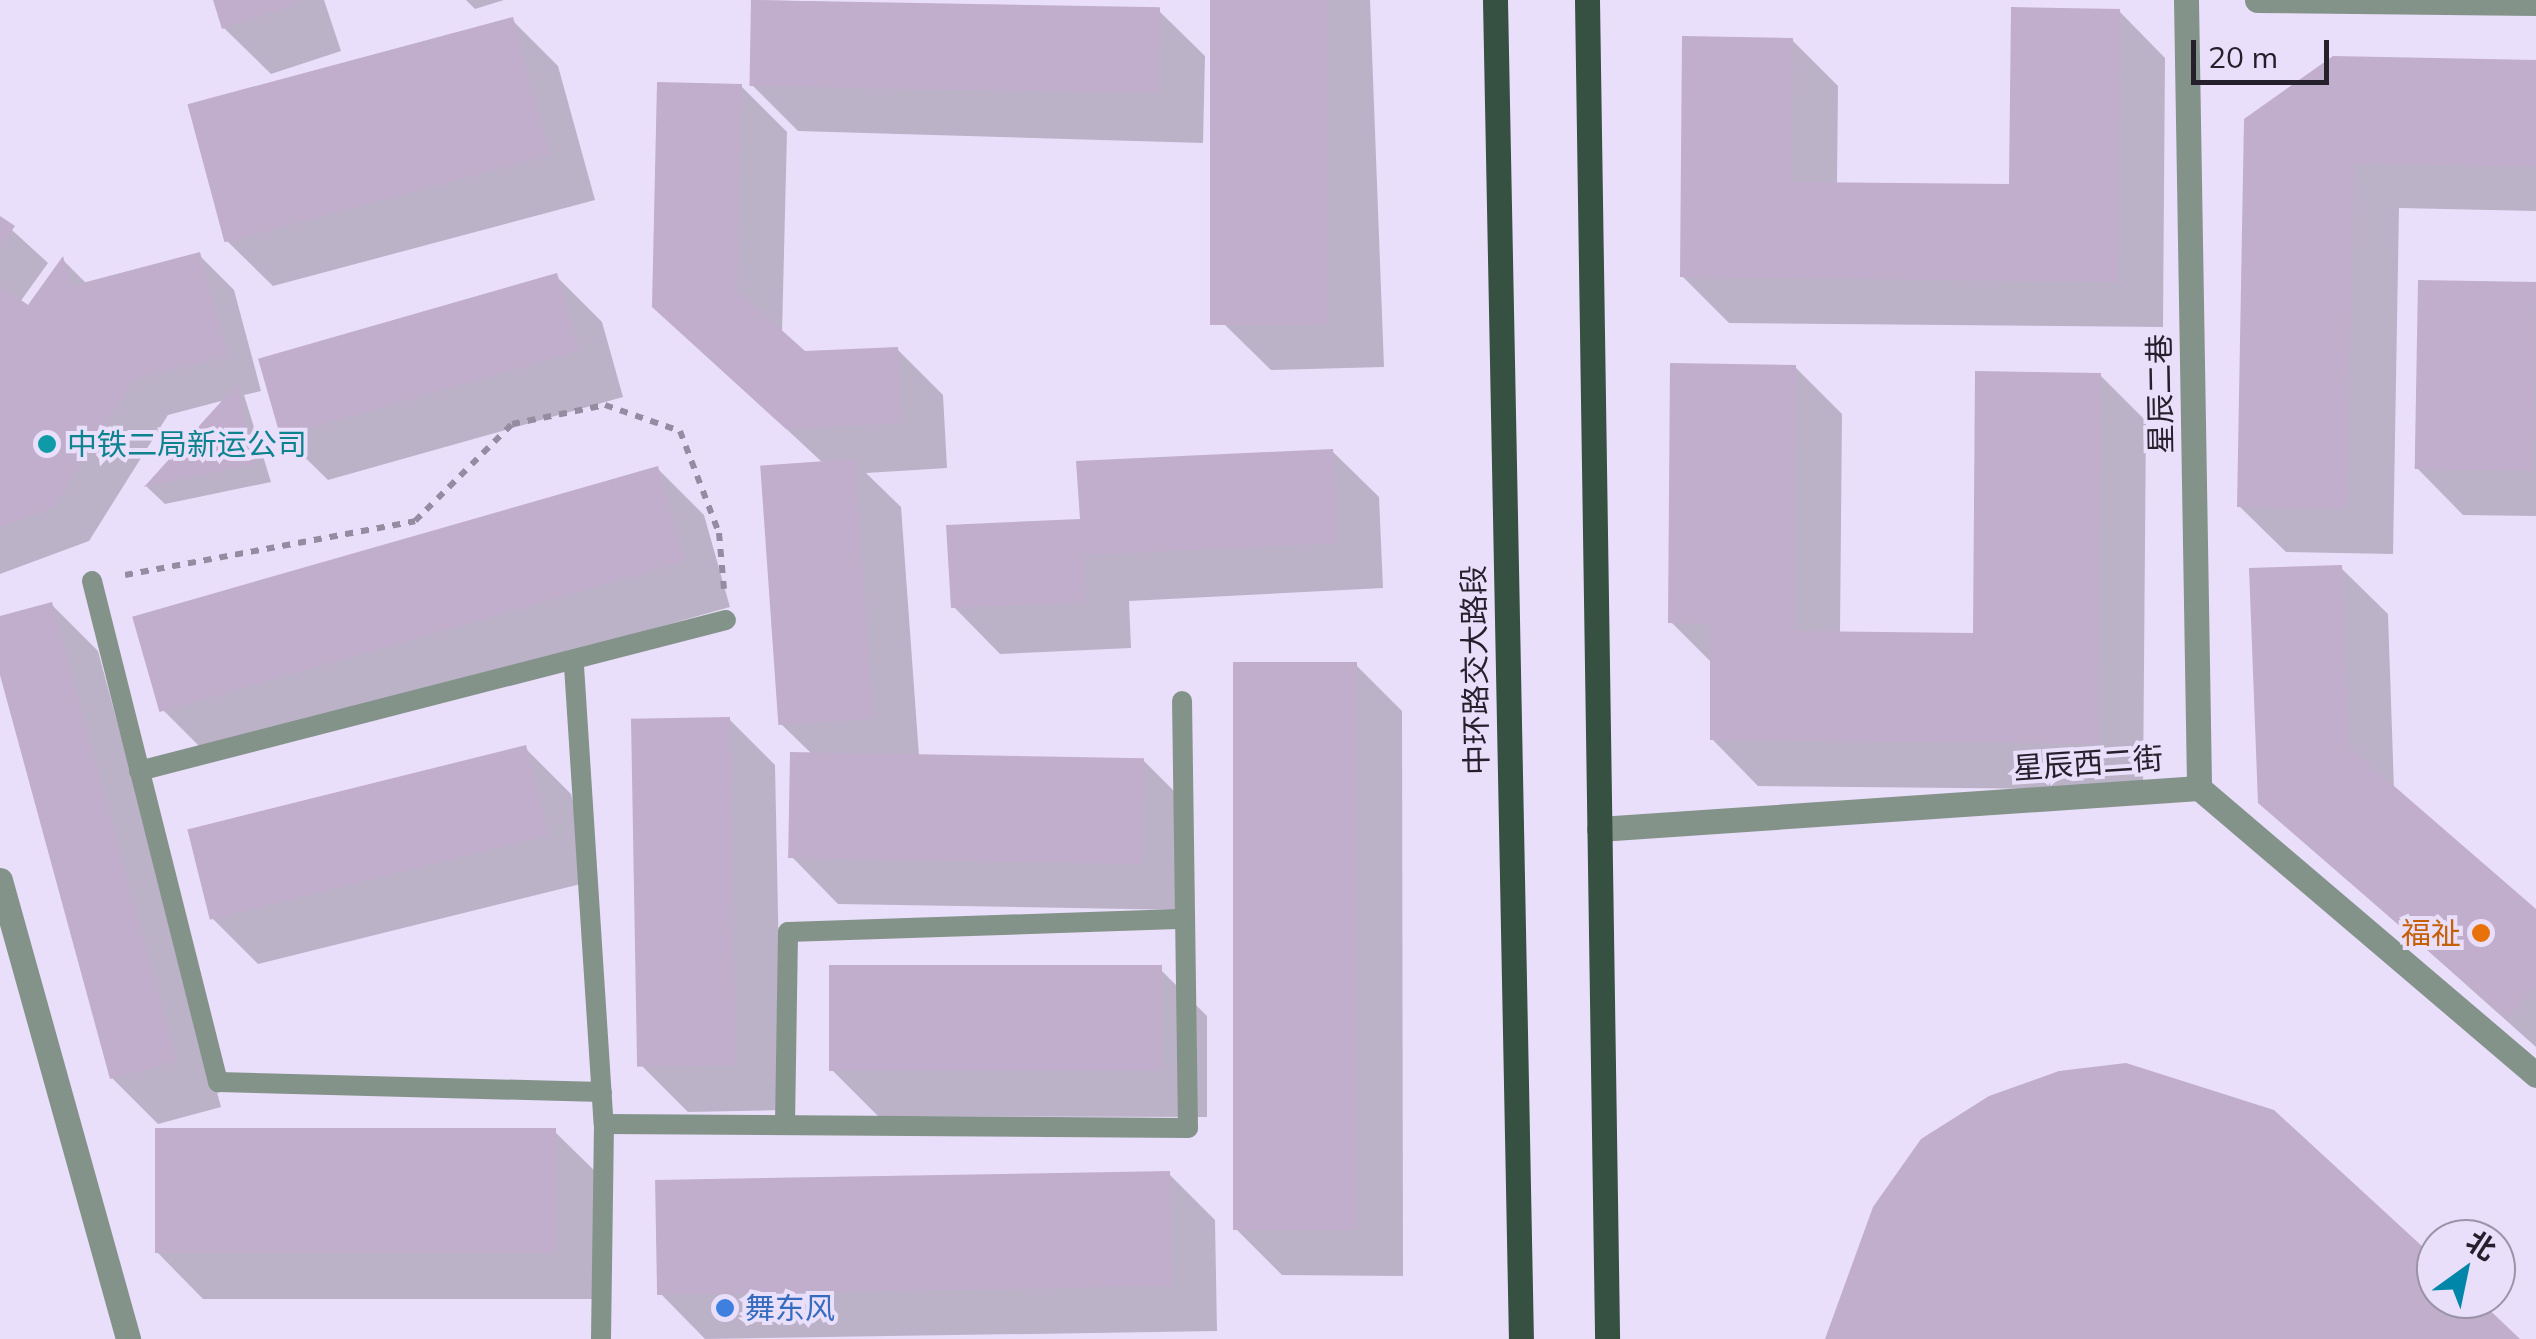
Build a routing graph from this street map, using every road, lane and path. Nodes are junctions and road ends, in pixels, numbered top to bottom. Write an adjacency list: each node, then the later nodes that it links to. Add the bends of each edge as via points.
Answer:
1 (1495, 0): 21 (main road, 中环路交大路段)
2 (1587, 0): 12 (main road)
3 (2186, 0): 11 (street, 星辰二巷)
4 (2257, 0): 5 (street)
5 (2536, 4)
6 (92, 581): 7 (path, via 415,521 512,424 605,405 680,431 720,533); 10 (lane)
7 (726, 620): 8 (lane)
8 (574, 666): 10 (lane); 16 (lane)
9 (1182, 701): 14 (lane)
10 (139, 771): 16 (lane, via 218,1082)
11 (2199, 788): 12 (street, 星辰西二街); 15 (street, 星辰西二街)
12 (1600, 828): 22 (main road)
13 (0, 880): 19 (street)
14 (1185, 919): 18 (lane, via 788,932); 18 (lane, via 1188,1128)
15 (2536, 1075)
16 (602, 1092): 17 (lane)
17 (604, 1124): 18 (lane); 20 (lane)
18 (785, 1125)
19 (128, 1339)
20 (601, 1339)
21 (1520, 1339)
22 (1607, 1339)

